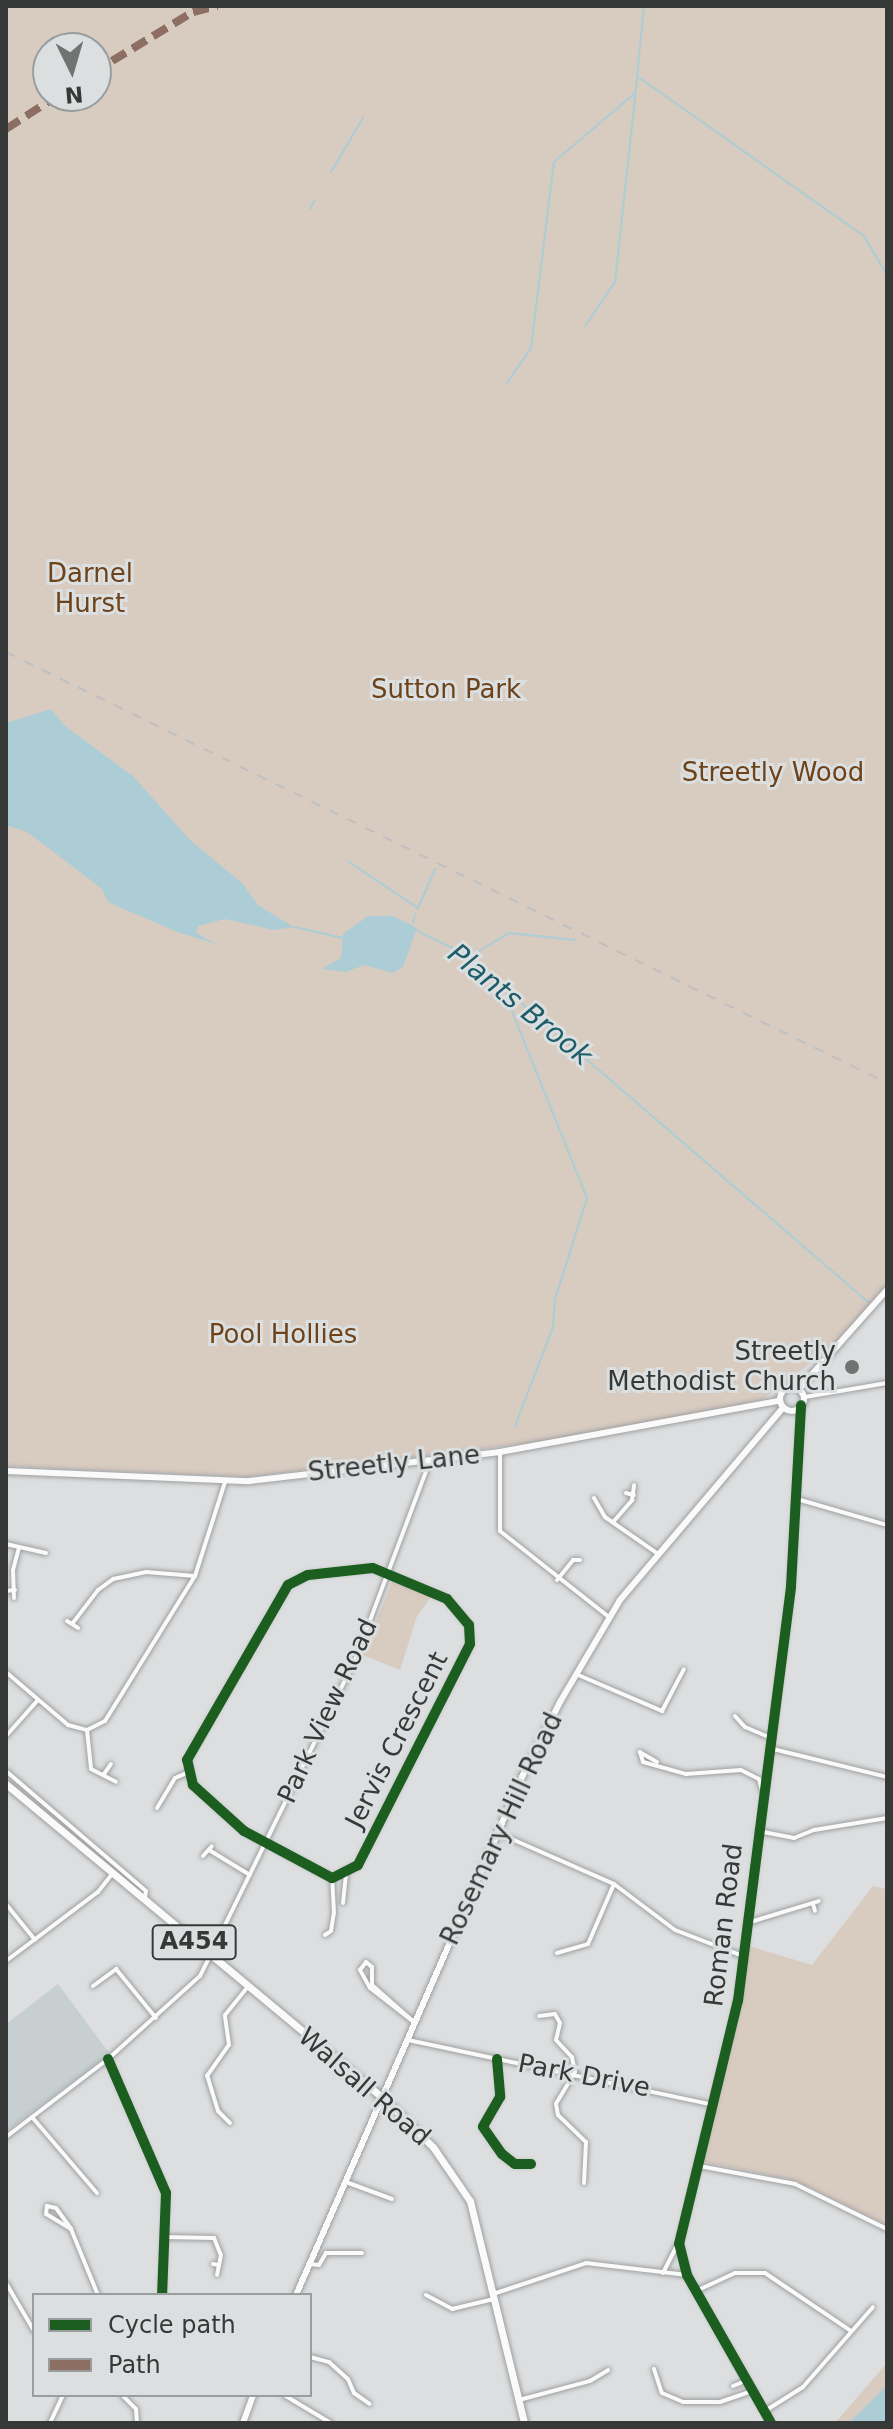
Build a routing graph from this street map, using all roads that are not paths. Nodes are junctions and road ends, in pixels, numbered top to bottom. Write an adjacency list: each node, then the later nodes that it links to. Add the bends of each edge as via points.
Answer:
1 (887, 1290): 3 (main road, Streetly Lane)
2 (887, 1383): 4 (street)
3 (799, 1389): 4 (main road); 5 (main road, Streetly Lane, via 783,1393)
4 (805, 1397): 6 (main road)
5 (778, 1401): 7 (main road); 8 (main road, Streetly Lane)
6 (801, 1405): 7 (main road); 16 (street, Roman Road)
7 (783, 1408): 24 (main road, Rosemary Hill Road)
8 (500, 1452): 9 (main road, Streetly Lane); 28 (street, via 500,1531)
9 (430, 1461): 11 (main road, Streetly Lane); 26 (street, Park View Road)
10 (6, 1471): 11 (main road, Streetly Lane)
11 (225, 1482): 27 (street)
12 (634, 1485): 14 (street)
13 (626, 1493): 14 (street)
14 (634, 1495): 17 (street)
15 (594, 1498): 17 (street, via 593,1505)
16 (797, 1499): 18 (street); 41 (street, Roman Road, via 791,1586)
17 (614, 1521): 24 (street)
18 (887, 1525)
19 (6, 1544): 21 (street)
20 (40, 1546): 22 (street)
21 (19, 1548): 22 (street); 29 (street)
22 (40, 1553): 23 (street)
23 (46, 1553)
24 (658, 1554): 32 (main road, Rosemary Hill Road)
25 (580, 1560): 28 (street, via 573,1560)
26 (391, 1572): 46 (street, via 373,1568 308,1575 288,1585 189,1754); 56 (street, Park View Road); 60 (street, Jervis Crescent, via 431,1589 457,1608 469,1625 470,1644 363,1856)
27 (195, 1576): 33 (street, via 146,1572 113,1579 98,1590 75,1626); 39 (street, via 105,1721)
28 (557, 1580): 32 (street)
29 (15, 1590): 30 (street); 31 (street)
30 (6, 1591)
31 (14, 1598)
32 (609, 1617): 36 (main road, Rosemary Hill Road)
33 (67, 1621)
34 (684, 1669): 36 (street, via 662,1711)
35 (6, 1672): 37 (street)
36 (576, 1674): 55 (main road, Rosemary Hill Road)
37 (38, 1700): 39 (street, via 68,1725); 40 (street)
38 (735, 1716): 41 (street)
39 (87, 1730): 47 (street, via 88,1769)
40 (6, 1736)
41 (768, 1737): 42 (street, Roman Road)
42 (768, 1748): 48 (street); 51 (street, Roman Road)
43 (657, 1762): 51 (street, via 686,1774 741,1770 759,1779)
44 (111, 1764): 47 (street)
45 (6, 1771): 63 (street, Walsall Road, via 146,1891)
46 (187, 1773): 52 (street, via 175,1778); 56 (street, via 201,1793)
47 (104, 1774): 49 (street)
48 (887, 1777)
49 (116, 1782)
50 (6, 1784): 58 (main road, Walsall Road / A454)
51 (763, 1796): 54 (street, Roman Road)
52 (157, 1808)
53 (887, 1818): 54 (street, via 794,1838)
54 (758, 1831): 69 (street, Roman Road)
55 (498, 1833): 62 (street); 83 (main road, Rosemary Hill Road)
56 (265, 1846): 59 (street, Park View Road); 61 (street)
57 (203, 1856): 59 (street, via 210,1848)
58 (112, 1874): 63 (main road, Walsall Road / A454); 73 (street, via 98,1892)
59 (250, 1875): 75 (street, Park View Road)
60 (346, 1875): 61 (street); 65 (street)
61 (332, 1878): 70 (street)
62 (614, 1884): 74 (street, via 588,1944); 76 (street, via 675,1930)
63 (143, 1899): 75 (main road, Walsall Road / A454)
64 (819, 1901): 67 (street)
65 (343, 1903)
66 (6, 1904): 73 (street)
67 (813, 1904): 68 (street); 69 (street)
68 (815, 1911)
69 (747, 1923): 76 (street, Roman Road)
70 (331, 1931): 71 (street); 72 (street)
71 (325, 1935)
72 (336, 1936)
73 (35, 1940): 77 (street)
74 (557, 1953)
75 (210, 1956): 80 (main road, Walsall Road / A454); 82 (street, Park View Road, via 194,1984)
76 (743, 1956): 89 (street, Roman Road)
77 (6, 1961)
78 (369, 1978): 83 (street)
79 (93, 1986): 82 (street, via 116,1969)
80 (248, 1987): 88 (main road, Walsall Road / A454); 91 (street, via 225,2015 229,2045 207,2076 218,2111)
81 (539, 2016): 87 (street, via 555,2014 560,2023 556,2040 572,2057)
82 (156, 2018): 85 (street, Park View Road)
83 (415, 2023): 84 (main road, Rosemary Hill Road)
84 (408, 2040): 86 (street, Park Drive); 88 (main road, Rosemary Hill Road)
85 (108, 2059): 90 (street, Park View Road); 101 (street, via 166,2193)
86 (497, 2059): 87 (street, Park Drive); 93 (street, via 500,2097 483,2127 502,2154 515,2164)
87 (575, 2072): 89 (street, Park Drive); 96 (street, via 556,2104 558,2115 586,2142)
88 (383, 2098): 95 (main road, Rosemary Hill Road); 114 (main road, Walsall Road / A454, via 433,2147 462,2188)
89 (713, 2105): 94 (street, Roman Road)
90 (32, 2117): 92 (street, Park View Road); 97 (street)
91 (230, 2123)
92 (6, 2137)
93 (531, 2164)
94 (699, 2166): 100 (street, via 795,2184); 102 (street, Roman Road)
95 (346, 2182): 98 (street); 104 (main road, Rosemary Hill Road)
96 (584, 2183)
97 (97, 2193)
98 (392, 2199)
99 (71, 2229): 99 (street, via 46,2214 47,2206 56,2208); 111 (street)
100 (887, 2229)
101 (164, 2237): 106 (street, via 214,2238 221,2255); 112 (street)
102 (679, 2244): 105 (street); 107 (street, Roman Road)
103 (362, 2253): 104 (street, via 326,2253 319,2265)
104 (309, 2264): 113 (main road, Rosemary Hill Road)
105 (663, 2273): 107 (street); 114 (street, via 586,2263)
106 (217, 2275)
107 (687, 2275): 110 (street, Roman Road)
108 (6, 2283): 116 (street)
109 (433, 2287): 114 (street, via 429,2295 452,2309)
110 (696, 2291): 117 (street, via 735,2273 765,2273); 121 (street, Roman Road)
111 (97, 2293)
112 (162, 2293)
113 (297, 2293)
114 (493, 2297): 128 (main road, Walsall Road / A454)
115 (873, 2307): 117 (street)
116 (32, 2328)
117 (851, 2331): 130 (street, via 803,2387)
118 (312, 2358): 129 (street, via 329,2362)
119 (654, 2369): 123 (street, via 662,2393 683,2402 720,2402)
120 (608, 2370): 128 (street)
121 (748, 2380): 122 (street); 123 (street, Roman Road)
122 (733, 2386)
123 (754, 2390): 130 (street, Roman Road)
124 (62, 2397): 131 (street)
125 (121, 2397): 132 (street, via 136,2409)
126 (252, 2397): 133 (main road)
127 (287, 2397): 134 (street)
128 (519, 2400): 135 (main road, Walsall Road / A454)
129 (370, 2404)
130 (765, 2411): 136 (street, Roman Road)
131 (50, 2423)
132 (137, 2423)
133 (243, 2423)
134 (331, 2423)
135 (524, 2423)
136 (771, 2423)

